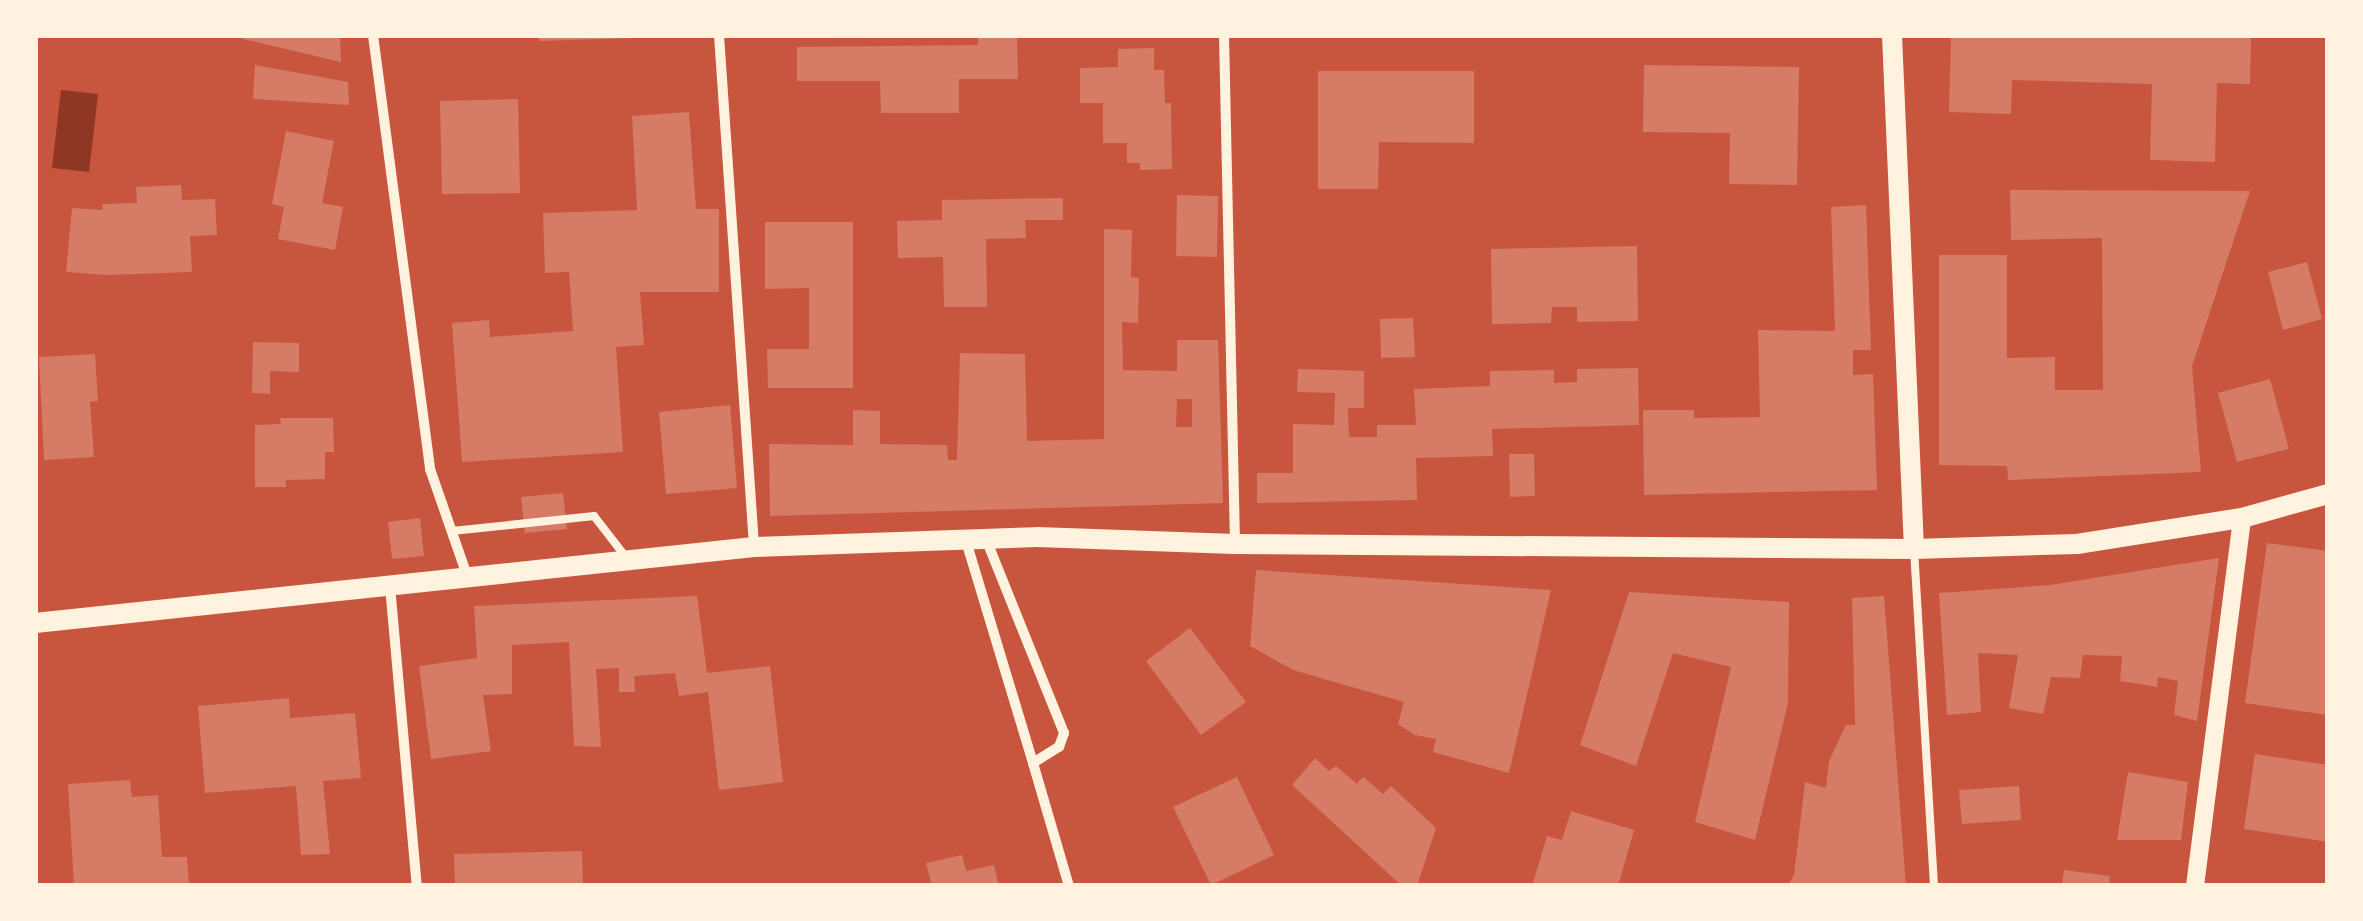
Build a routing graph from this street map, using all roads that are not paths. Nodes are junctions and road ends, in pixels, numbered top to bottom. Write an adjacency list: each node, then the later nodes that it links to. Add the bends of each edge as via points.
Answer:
1 (373, 35): 7 (street, via 430,469)
2 (720, 35): 10 (street)
3 (1224, 35): 9 (street)
4 (1892, 35): 11 (main road)
5 (2328, 494): 6 (main road)
6 (2242, 518): 11 (main road, via 2077,544); 20 (street)
7 (452, 531): 12 (lane, via 594,516); 13 (street)
8 (976, 539): 9 (main road); 10 (main road); 16 (street); 16 (street, via 1064,733 1059,747)
9 (1236, 544): 11 (main road)
10 (754, 548): 12 (main road)
11 (1914, 549): 19 (lane)
12 (628, 560): 13 (main road)
13 (467, 575): 14 (main road)
14 (390, 585): 15 (main road); 17 (street)
15 (35, 623)
16 (1033, 762): 18 (street)
17 (418, 886)
18 (1069, 886)
19 (1934, 886)
20 (2195, 886)

